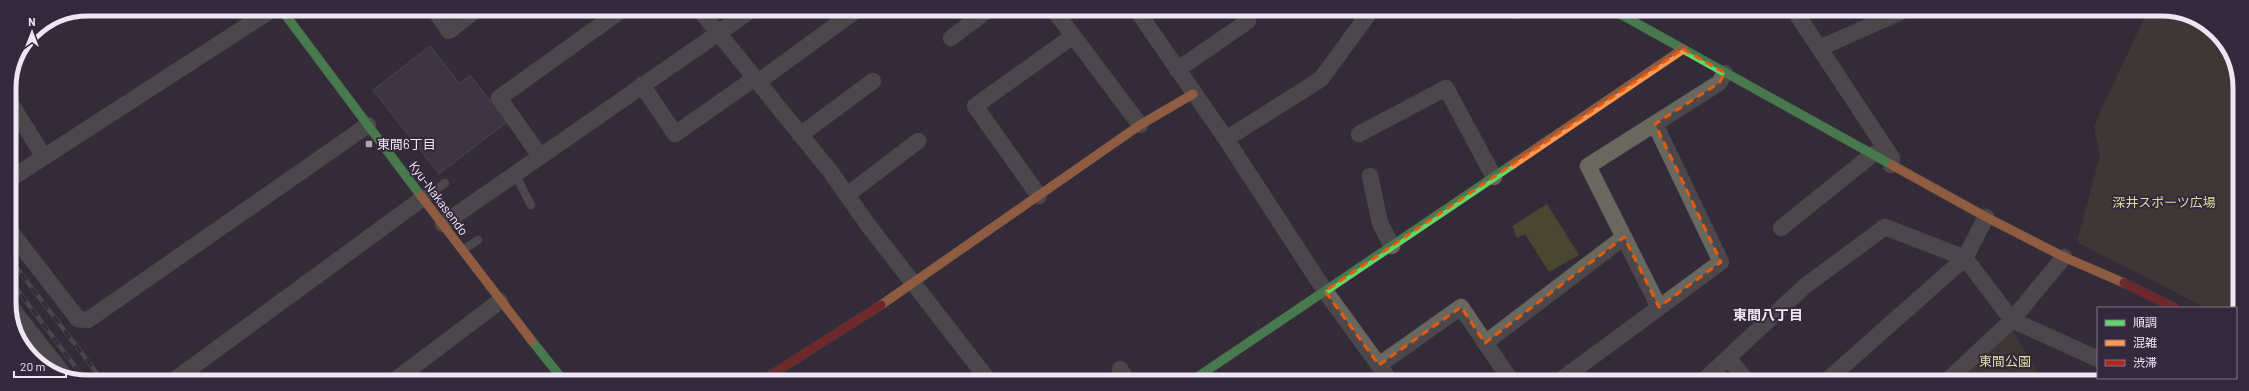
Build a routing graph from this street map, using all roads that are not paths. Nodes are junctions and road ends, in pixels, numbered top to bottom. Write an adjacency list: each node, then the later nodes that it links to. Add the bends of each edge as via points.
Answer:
1 (262, 16): 38 (street)
2 (286, 16): 30 (street, Kyu-Nakasendo)
3 (439, 16): 4 (street, via 449,31)
4 (468, 16)
5 (613, 16): 37 (street, via 499,98)
6 (705, 16): 17 (street)
7 (742, 16): 17 (street)
8 (838, 16): 24 (street)
9 (980, 16): 19 (street)
10 (1058, 16): 18 (street)
11 (1145, 16): 22 (street)
12 (1367, 16): 34 (street, via 1322,80)
13 (1624, 16): 21 (street)
14 (1798, 16): 20 (street)
15 (1892, 16): 20 (street)
16 (1248, 21): 22 (street)
17 (718, 32): 24 (street); 26 (street)
18 (1073, 36): 31 (street); 46 (street, via 975,106)
19 (951, 38)
20 (1820, 48): 39 (street, via 1892,158)
21 (1683, 49): 23 (street); 43 (street)
22 (1177, 70): 27 (street)
23 (1724, 73): 29 (street, via 1719,83); 36 (street)
24 (757, 80): 26 (street, via 675,134); 33 (street)
25 (873, 81): 33 (street)
26 (642, 85): 37 (street)
27 (1193, 94): 31 (street); 34 (street)
28 (16, 112): 38 (street)
29 (1655, 124): 52 (street, via 1588,166); 62 (street, via 1720,262)
30 (368, 125): 47 (street, Kyu-Nakasendo); 53 (street, via 88,320 78,318)
31 (1140, 125): 46 (street)
32 (1359, 134): 43 (street, via 1446,88)
33 (800, 135): 45 (street)
34 (1226, 139): 60 (street)
35 (918, 142): 45 (street)
36 (1873, 154): 39 (street); 51 (street)
37 (540, 156): 41 (street)
38 (44, 157): 40 (street)
39 (1892, 165): 49 (street)
40 (16, 174)
41 (515, 174): 48 (lane); 50 (street)
42 (1370, 176): 55 (street, via 1380,223)
43 (1494, 177): 55 (street)
44 (445, 183): 47 (lane)
45 (847, 195): 59 (street)
46 (1039, 196): 59 (street)
47 (423, 198): 50 (street, Kyu-Nakasendo); 71 (street)
48 (531, 205)
49 (1986, 217): 57 (street); 58 (street)
50 (443, 224): 56 (street, Kyu-Nakasendo)
51 (1781, 228)
52 (1624, 237): 62 (street); 66 (street)
53 (16, 239)
54 (478, 240): 56 (lane)
55 (1392, 246): 60 (street)
56 (462, 251): 61 (street, Kyu-Nakasendo)
57 (2064, 257): 63 (street, via 2113,277); 65 (street)
58 (1965, 258): 65 (street); 67 (street, via 1885,227 1805,286); 82 (street)
59 (915, 283): 74 (street); 75 (street)
60 (1324, 291): 69 (street); 76 (street)
61 (500, 301): 72 (street); 73 (street, Kyu-Nakasendo)
62 (1659, 307): 79 (street)
63 (2169, 307)
64 (17, 315): 70 (street)
65 (2012, 320): 68 (street); 83 (street)
66 (1485, 343): 69 (street, via 1461,307); 78 (street)
67 (1729, 358): 80 (street); 81 (street)
68 (2097, 359)
69 (1379, 365): 77 (street)
70 (60, 370)
71 (181, 375)
72 (402, 375)
73 (558, 375)
74 (771, 375)
75 (985, 375)
76 (1200, 375)
77 (1386, 375)
78 (1507, 375)
79 (1567, 375)
80 (1710, 375)
81 (1742, 375)
82 (1832, 375)
83 (1953, 375)

